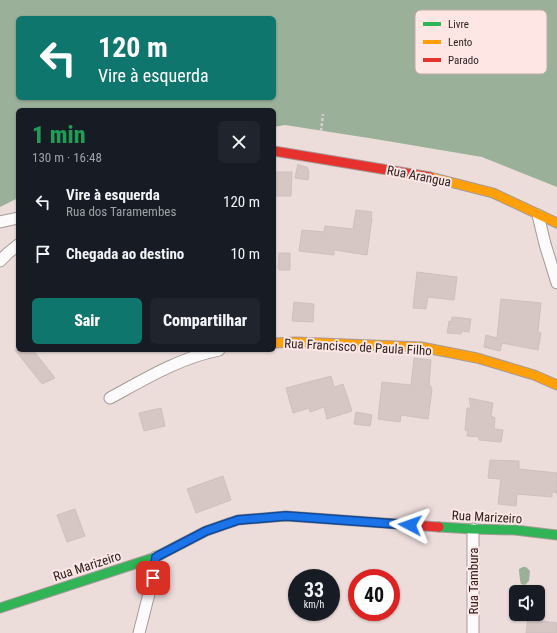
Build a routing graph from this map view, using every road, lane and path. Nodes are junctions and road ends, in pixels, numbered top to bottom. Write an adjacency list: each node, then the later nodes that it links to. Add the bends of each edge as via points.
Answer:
1 (323, 114): 2 (path)
2 (321, 131)
3 (276, 151): 4 (street, Rua Arangua, via 439,179 493,193)
4 (538, 215): 7 (street, Rua Arangua); 10 (street)
5 (16, 218): 6 (street)
6 (0, 222)
7 (557, 223)
8 (16, 247): 9 (street)
9 (0, 261)
10 (557, 283)
11 (276, 343): 13 (street, Rua Francisco de Paula Filho, via 421,347 477,358 534,375)
12 (209, 352): 14 (street, via 169,366)
13 (557, 385)
14 (110, 398)
15 (473, 529): 16 (street, Rua Marizeiro); 17 (street, Rua Marizeiro, via 286,516 238,520 206,531); 20 (street, Rua Tambura)
16 (557, 535)
17 (156, 557): 18 (street, Rua Marizeiro); 19 (street)
18 (0, 608)
19 (139, 633)
20 (473, 633)

